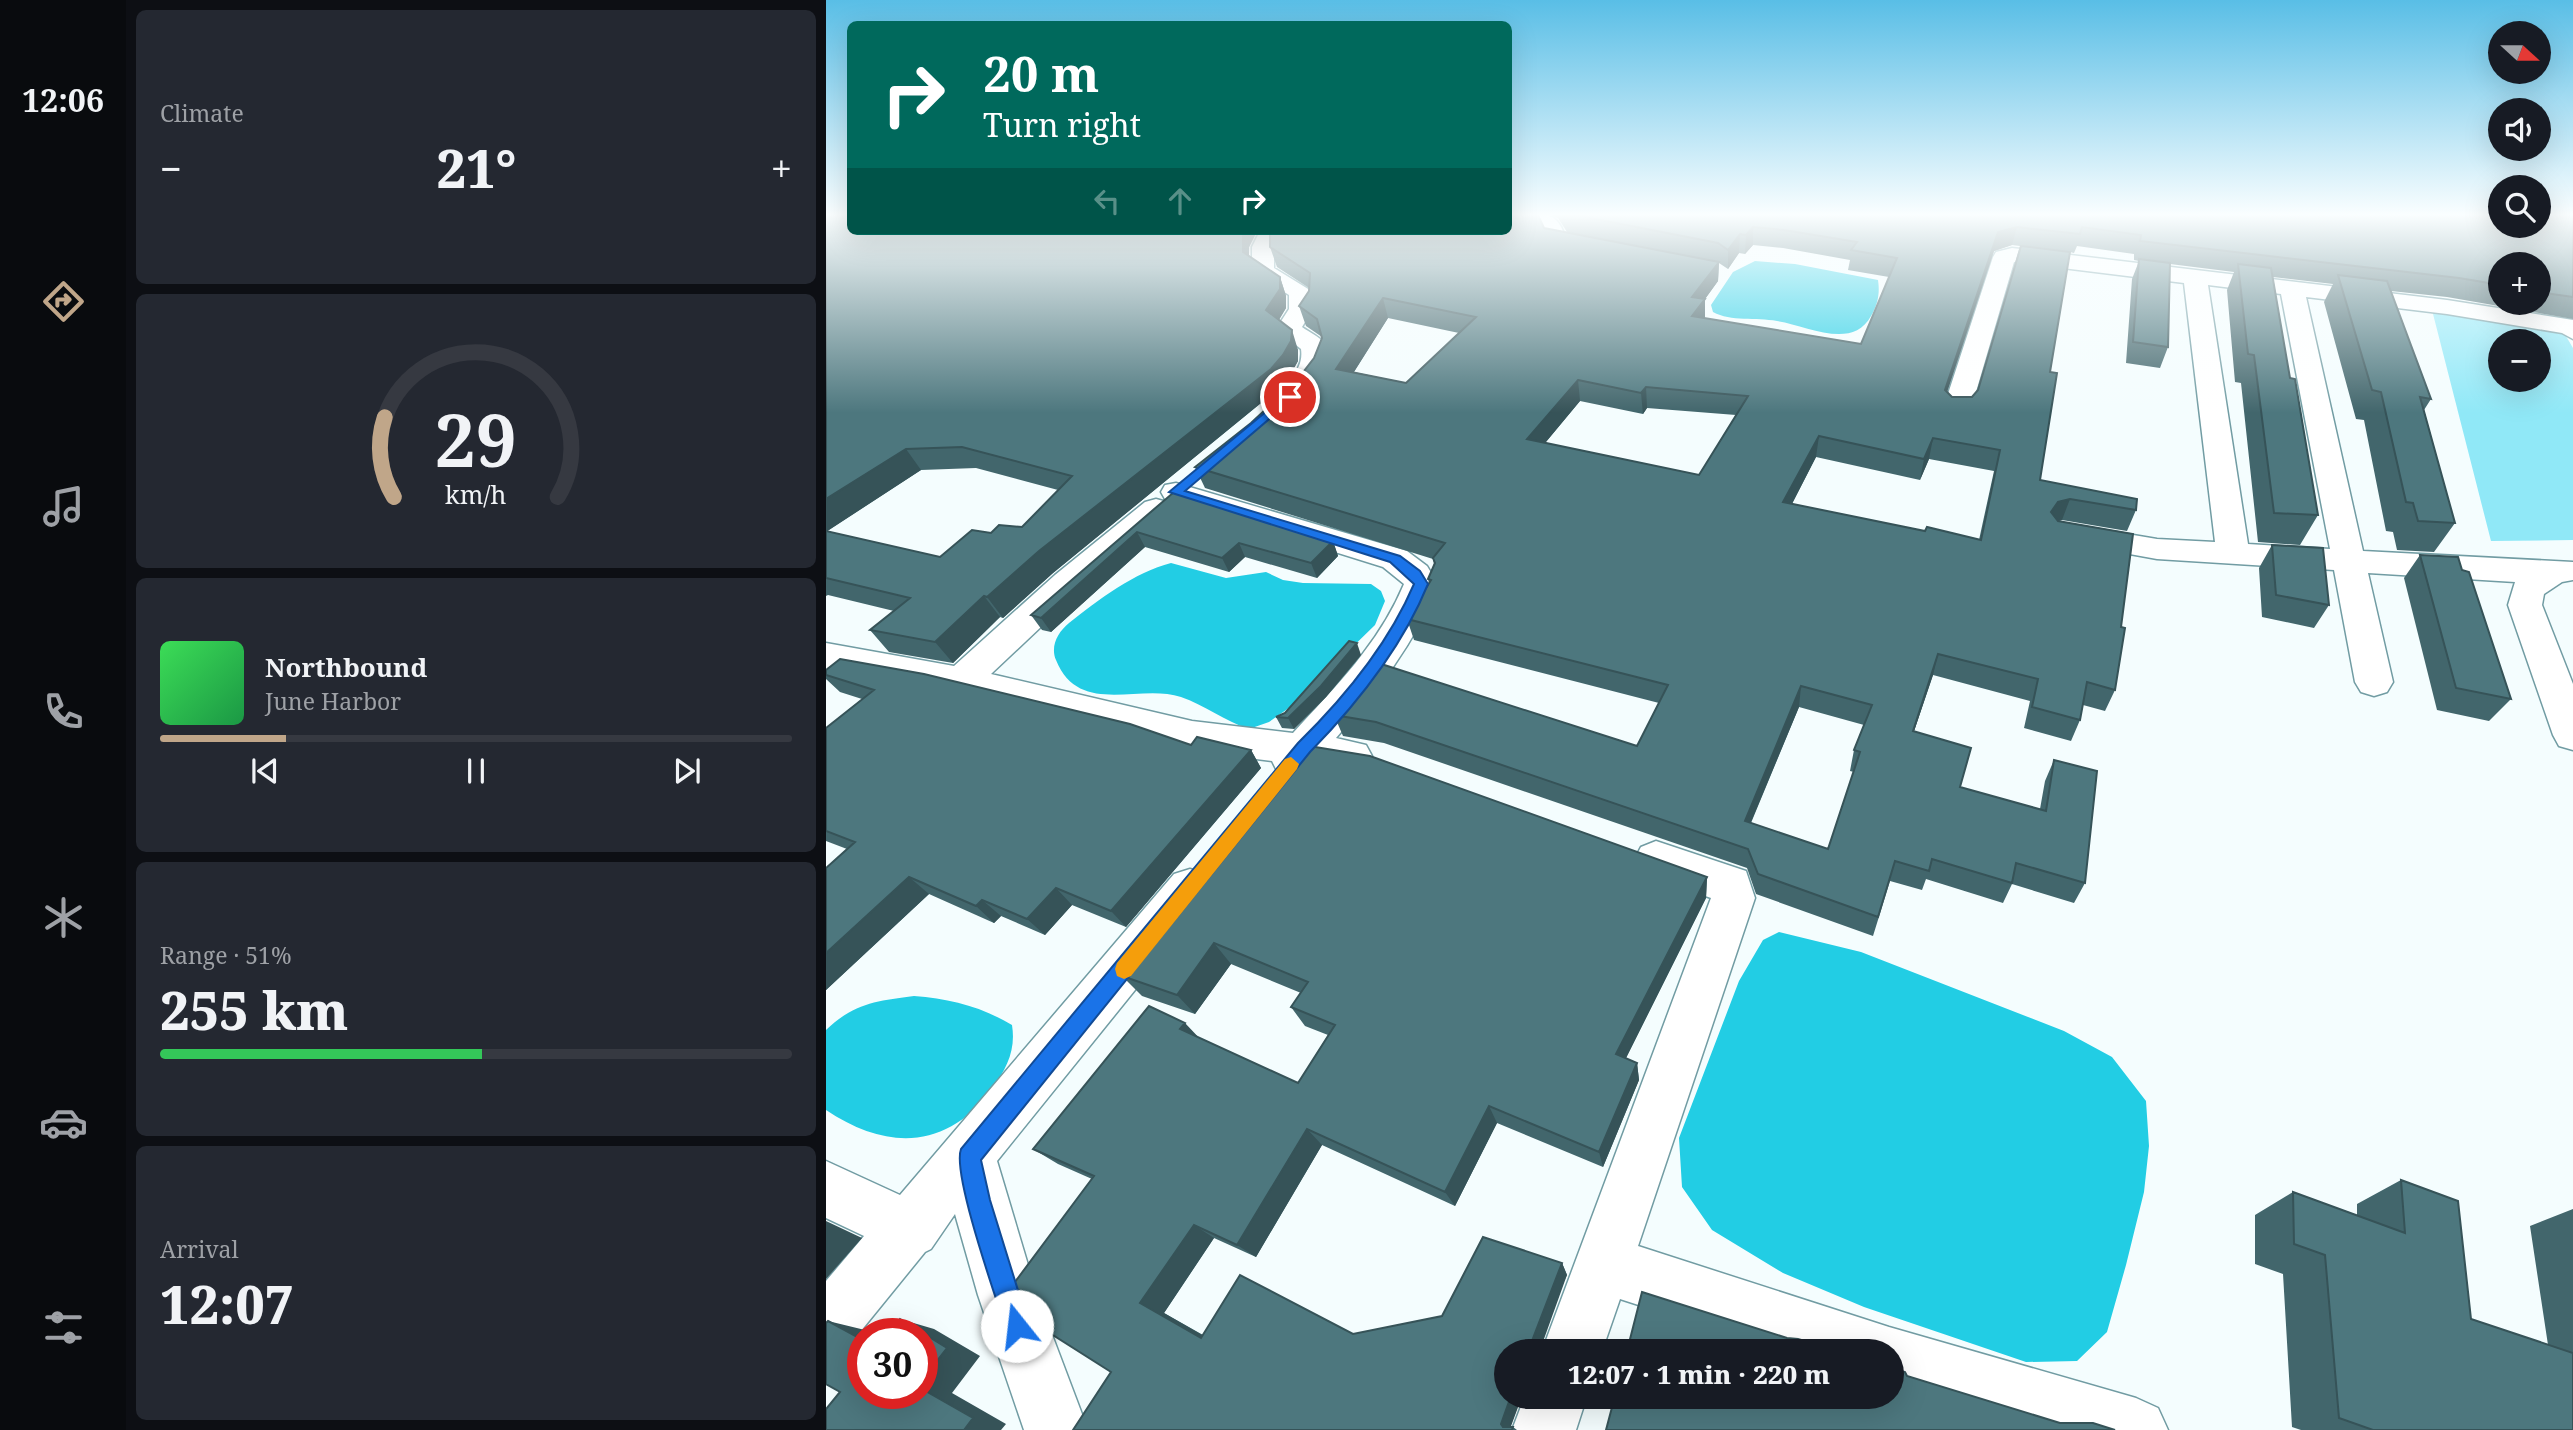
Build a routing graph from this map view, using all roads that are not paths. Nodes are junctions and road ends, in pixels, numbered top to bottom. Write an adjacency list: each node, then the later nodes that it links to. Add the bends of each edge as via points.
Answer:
1 (1279, 280): 8 (street, via 1301,292 1301,309 1288,329 1314,346 1317,357 1311,373)
2 (1997, 280): 7 (street)
3 (2195, 280): 10 (street)
4 (2224, 280): 5 (street)
5 (2292, 288): 6 (street); 11 (street)
6 (2572, 328)
7 (1958, 410)
8 (1269, 415)
9 (2062, 533): 10 (street, via 2157,548)
10 (2233, 553): 11 (street)
11 (2349, 561): 12 (street); 15 (street)
12 (2562, 571): 16 (street, via 2528,589 2525,605)
13 (826, 656): 14 (street)
14 (961, 681): 17 (street, via 1192,736); 17 (street, via 1066,583 1188,482 1395,559 1421,584 1404,625 1385,652 1339,713)
15 (2374, 682)
16 (2573, 735)
17 (1304, 748): 18 (street); 19 (street)
18 (1396, 766)
19 (1271, 788)
20 (1619, 847): 25 (street, via 1730,885 1734,898)
21 (1213, 860): 22 (street)
22 (969, 1157): 24 (street); 31 (street, via 1017,1326)
23 (826, 1189): 24 (street)
24 (911, 1229): 26 (street)
25 (1602, 1264): 27 (street); 28 (street)
26 (826, 1327)
27 (1576, 1339)
28 (1836, 1339)
29 (1904, 1360): 33 (street)
30 (1551, 1409): 32 (street)
31 (1056, 1430)
32 (1544, 1430)
33 (2136, 1430)

